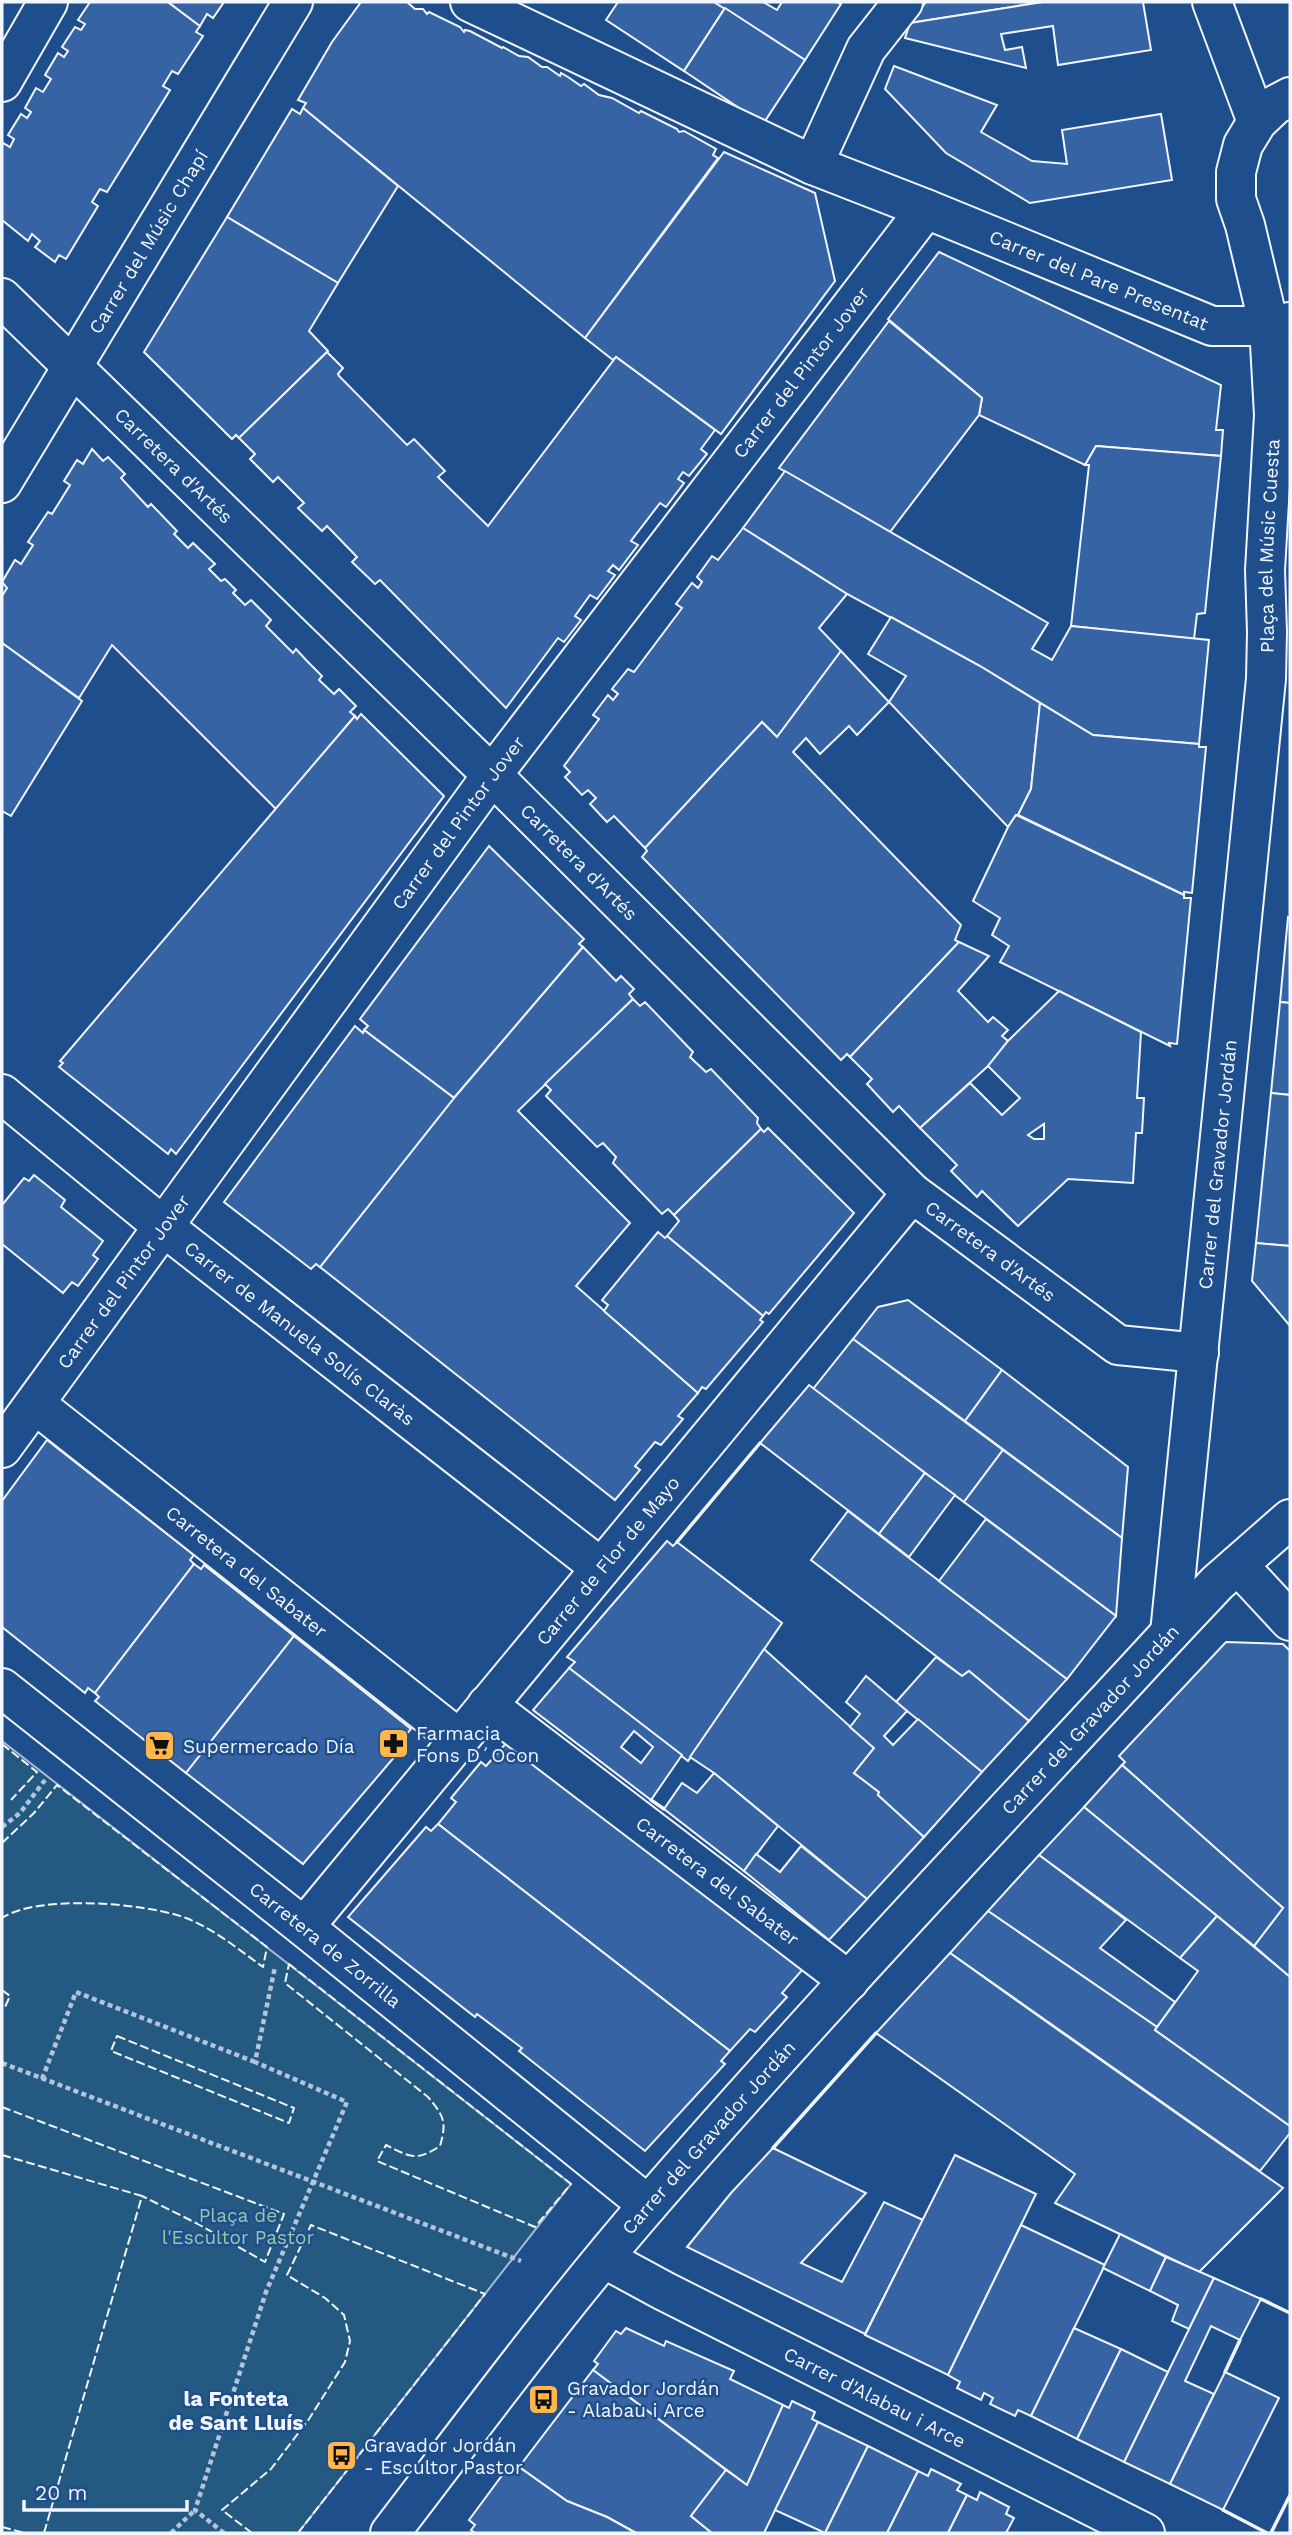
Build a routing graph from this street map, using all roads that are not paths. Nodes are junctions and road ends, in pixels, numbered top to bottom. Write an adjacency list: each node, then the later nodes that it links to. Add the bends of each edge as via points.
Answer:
1 (48, 2): 6 (street)
2 (293, 2): 13 (street, Carrer del Músic Chapí)
3 (470, 2): 9 (street, Carrer del Pare Presentat)
4 (903, 2): 9 (street, via 866,48)
5 (1212, 2): 8 (street)
6 (2, 82)
7 (1290, 97): 8 (street)
8 (1257, 122): 12 (street, via 1243,145 1236,199)
9 (813, 165): 10 (street, Carrer del Pare Presentat)
10 (926, 209): 12 (street, Carrer del Pare Presentat, via 1212,326); 16 (street, Carrer del Pintor Jover)
11 (2, 298): 13 (street, Carretera d'Artés)
12 (1280, 324): 15 (street, Plaça del Músic Cuesta, via 1265,570 1267,632)
13 (71, 365): 14 (street, Carrer del Músic Chapí); 16 (street, Carretera d'Artés)
14 (2, 482)
15 (1278, 680): 20 (street, Carrer del Gravador Jordán)
16 (492, 775): 18 (street, Carretera d'Artés); 19 (street, Carrer del Pintor Jover)
17 (2, 1094): 19 (street, Carrer de Manuela Solís Claràs)
18 (912, 1193): 20 (street, Carretera d'Artés, via 1118,1345); 25 (street, Carrer de Flor de Mayo)
19 (164, 1227): 21 (street, Carrer del Pintor Jover); 25 (street, Carrer de Manuela Solís Claràs)
20 (1199, 1353): 27 (street, Carrer del Gravador Jordán)
21 (35, 1404): 22 (street, Carrer del Pintor Jover); 30 (street, Carretera del Sabater)
22 (2, 1448)
23 (1290, 1519): 24 (street)
24 (1238, 1565): 26 (street); 27 (street)
25 (601, 1568): 29 (street, Carrer de Flor de Mayo)
26 (1290, 1621)
27 (1170, 1633): 32 (street, Carrer del Gravador Jordán)
28 (2, 1688): 31 (street, Carretera de Zorrilla)
29 (487, 1705): 30 (street, Carrer de Flor de Mayo); 32 (street, Carretera del Sabater)
30 (459, 1739): 31 (street, Carrer de Flor de Mayo)
31 (304, 1927): 33 (street, Carretera de Zorrilla)
32 (849, 1981): 33 (street, Carrer del Gravador Jordán)
33 (648, 2205): 34 (street, Carrer del Gravador Jordán)
34 (605, 2259): 35 (street, Carrer del Gravador Jordán); 36 (street, Carrer d'Alabau i Arce)
35 (390, 2533)
36 (1144, 2533)

